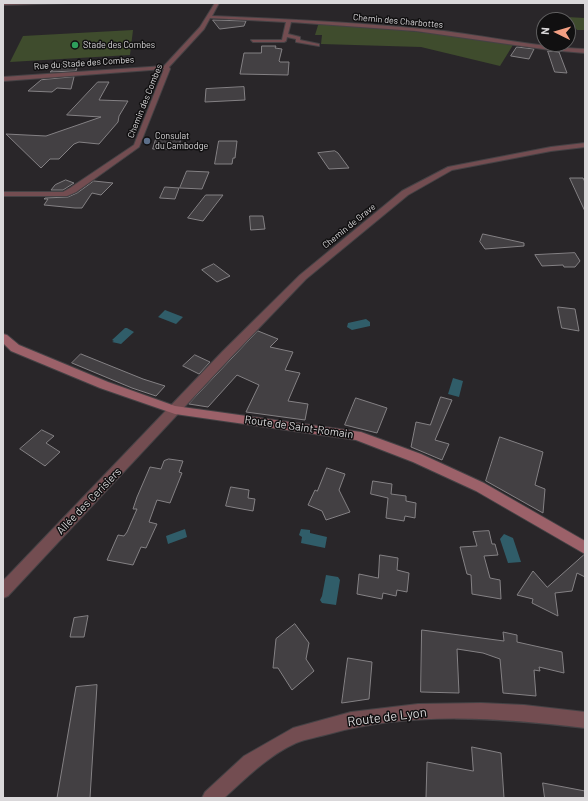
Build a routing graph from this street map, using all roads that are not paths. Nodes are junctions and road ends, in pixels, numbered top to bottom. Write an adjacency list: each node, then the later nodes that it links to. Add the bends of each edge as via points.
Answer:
1 (69, 3): 3 (street)
2 (217, 3): 4 (street, Chemin des Combes)
3 (3, 4)
4 (209, 17): 5 (street, Chemin des Charbottes); 12 (street, Chemin des Combes)
5 (289, 20): 6 (street); 11 (street, Chemin des Charbottes, via 447,33 540,48)
6 (286, 35): 8 (street); 9 (street, via 298,38)
7 (253, 41): 8 (street)
8 (284, 41): 9 (street)
9 (298, 41): 10 (street)
10 (317, 45)
11 (585, 51)
12 (166, 67): 13 (street, Rue du Stade des Combes); 15 (street, Chemin des Combes, via 137,146 64,194)
13 (3, 79)
14 (585, 145): 17 (street, Chemin de Grave, via 450,168 405,193 303,277)
15 (3, 194)
16 (3, 337): 17 (main road, Route de Saint-Romain, via 15,348)
17 (175, 410): 18 (main road, Route de Saint-Romain, via 357,435 417,458 480,487); 19 (street, Allée des Cerisiers)
18 (585, 548)
19 (3, 591)
20 (585, 720): 21 (street, Route de Lyon, via 481,711 418,712 351,720 293,736 250,762)
21 (211, 798)

